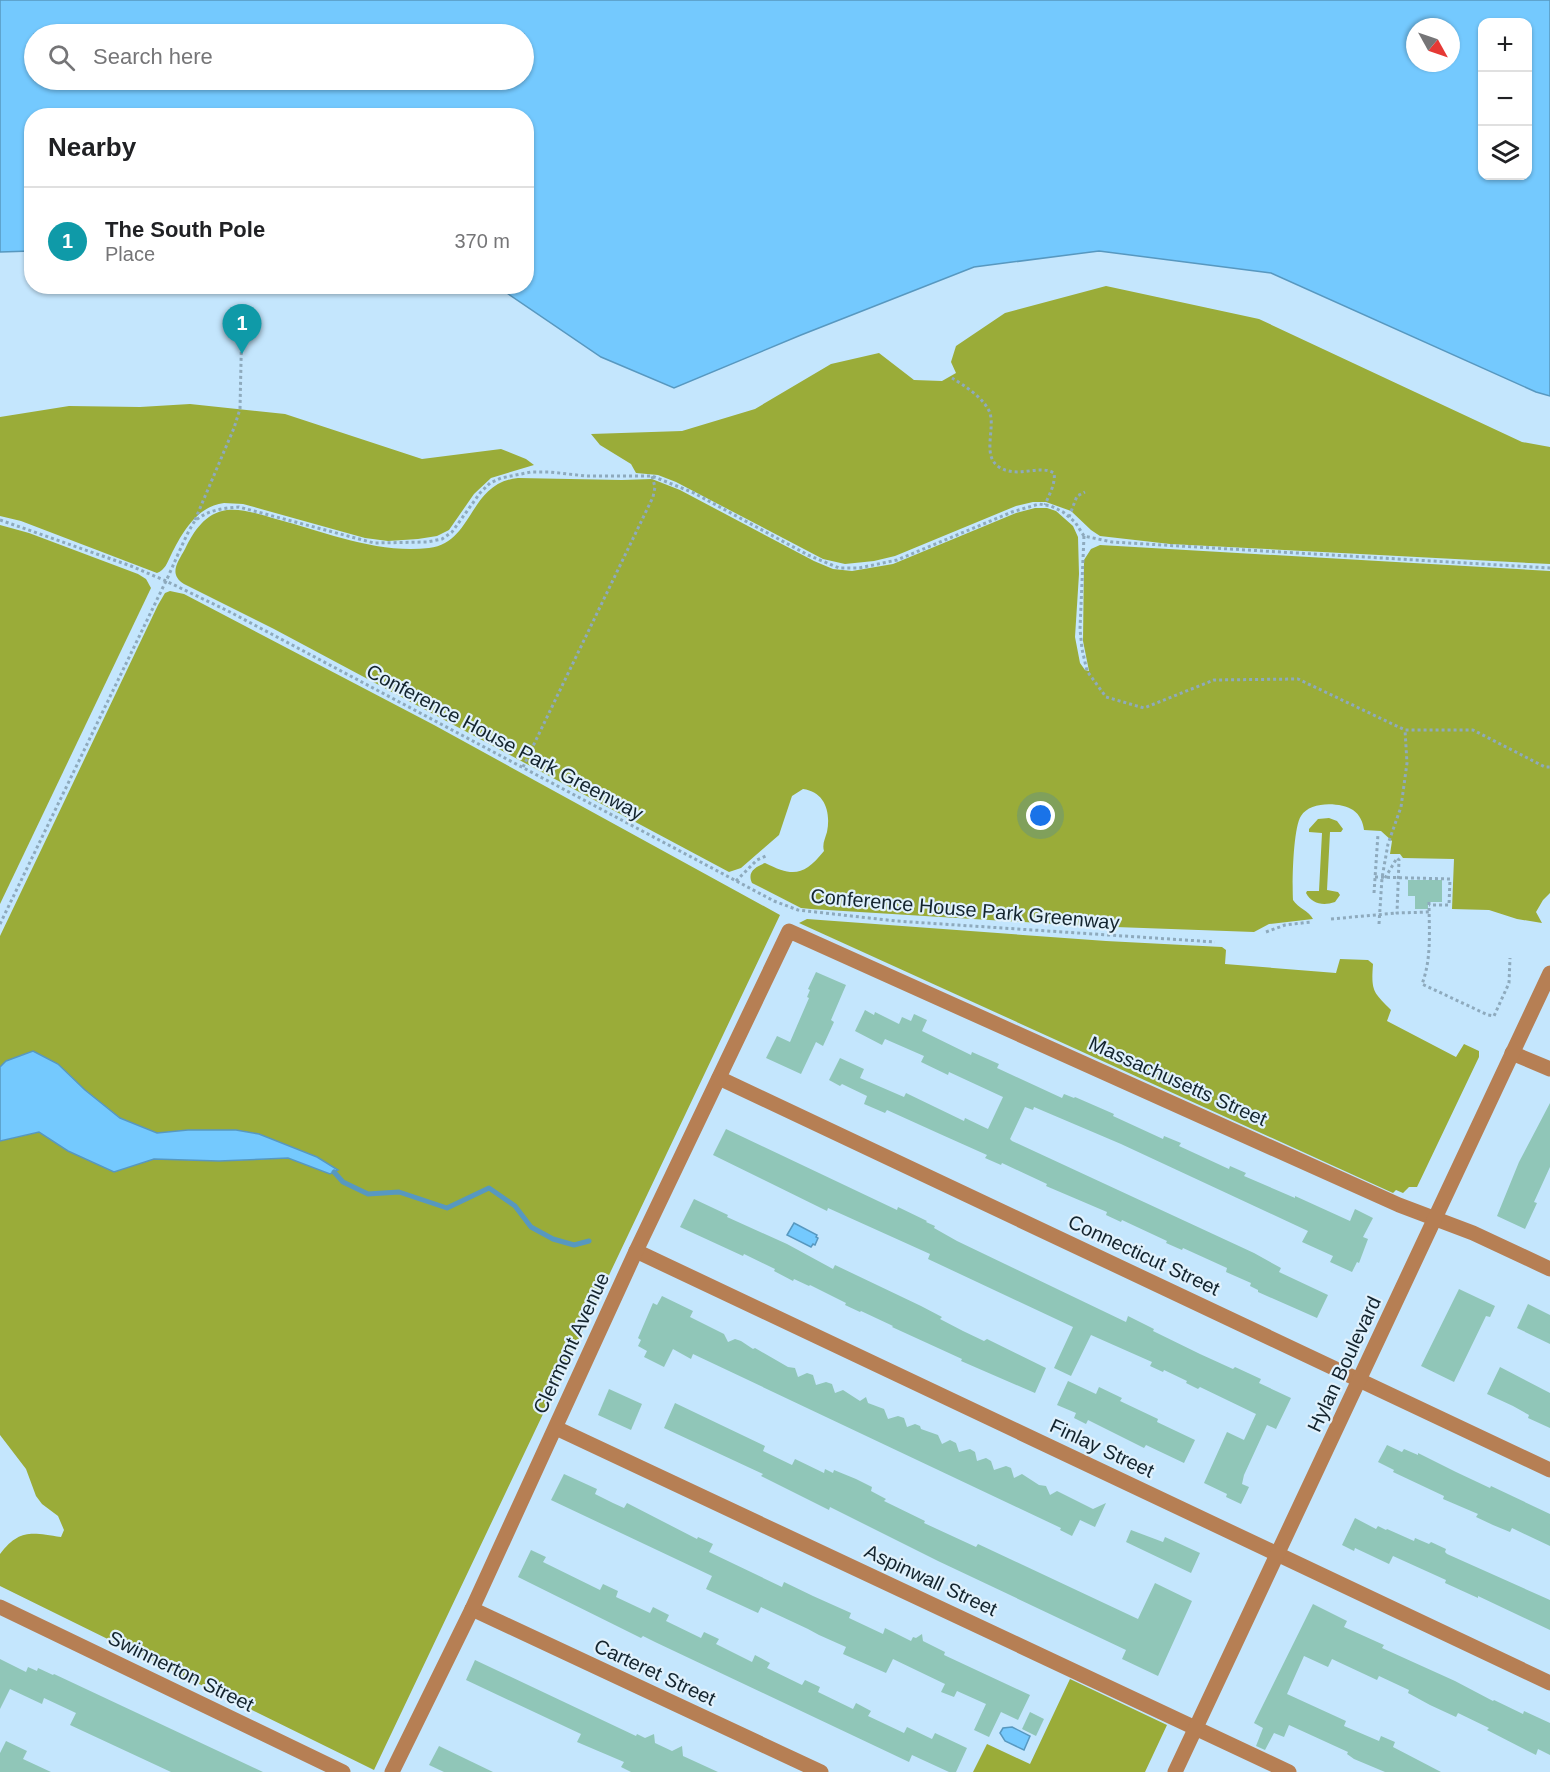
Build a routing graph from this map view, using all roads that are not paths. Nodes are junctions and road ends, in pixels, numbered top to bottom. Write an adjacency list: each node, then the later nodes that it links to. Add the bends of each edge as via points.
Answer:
1 (789, 931): 5 (street, Clermont Avenue); 6 (street, Massachusetts Street)
2 (1550, 973): 3 (street, Hylan Boulevard)
3 (1512, 1053): 4 (street); 6 (street, Hylan Boulevard)
4 (1550, 1069)
5 (719, 1078): 7 (street, Clermont Avenue); 9 (street, Connecticut Street)
6 (1435, 1219): 8 (street, Massachusetts Street); 9 (street, Hylan Boulevard)
7 (636, 1251): 10 (street, Clermont Avenue); 12 (street, Finlay Street)
8 (1550, 1269)
9 (1360, 1380): 11 (street, Connecticut Street); 12 (street, Hylan Boulevard)
10 (556, 1428): 14 (street, Clermont Avenue); 16 (street, Aspinwall Street)
11 (1550, 1470)
12 (1277, 1554): 15 (street, Finlay Street); 16 (street, Hylan Boulevard)
13 (0, 1607): 17 (street, Swinnerton Street)
14 (472, 1609): 18 (street, Clermont Avenue); 19 (street, Carteret Street)
15 (1550, 1683)
16 (1196, 1728): 20 (street, Hylan Boulevard); 21 (street, Aspinwall Street)
17 (344, 1772)
18 (392, 1772)
19 (821, 1772)
20 (1175, 1772)
21 (1289, 1772)

